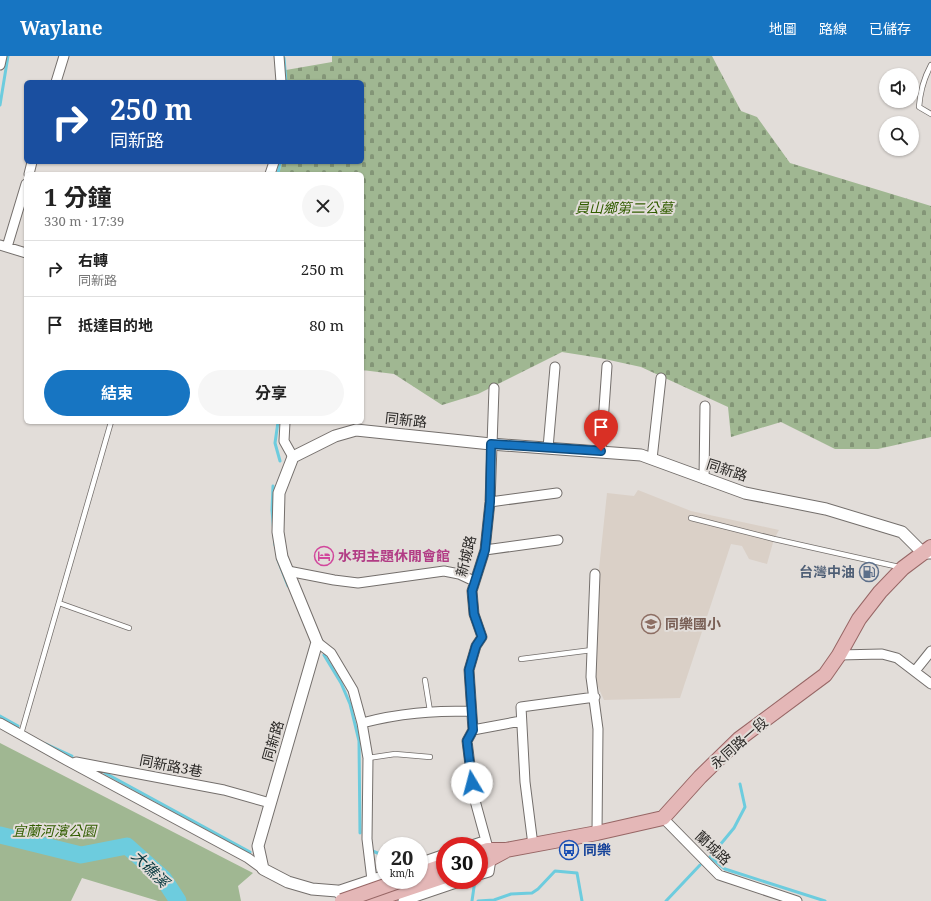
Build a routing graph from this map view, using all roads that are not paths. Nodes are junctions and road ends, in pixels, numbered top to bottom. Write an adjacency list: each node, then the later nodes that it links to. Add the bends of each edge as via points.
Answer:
1 (2, 56): 4 (street)
2 (64, 56): 6 (street)
3 (279, 56): 7 (street)
4 (0, 65)
5 (931, 65): 8 (lane, via 923,85 919,107)
6 (57, 80)
7 (281, 80)
8 (931, 114)
9 (24, 190): 10 (street)
10 (4, 246): 11 (street)
11 (24, 252)
12 (607, 366): 21 (street)
13 (555, 367): 20 (street)
14 (661, 378): 23 (street)
15 (494, 388): 19 (street, 新城路)
16 (705, 406): 24 (street)
17 (110, 424): 35 (lane)
18 (285, 424): 22 (street, via 284,442)
19 (491, 444): 20 (street, 同新路); 22 (street, 同新路, via 356,430 335,436); 26 (street, 新城路)
20 (548, 448): 21 (street, 同新路)
21 (601, 451): 23 (street, 同新路, via 641,455)
22 (293, 457): 32 (street, via 279,493 278,532 282,557)
23 (652, 459): 24 (street, 同新路)
24 (704, 479): 30 (street, 同新路, via 745,493 826,509 902,532)
25 (557, 493): 26 (street)
26 (490, 502): 29 (street, 新城路)
27 (691, 518): 31 (lane)
28 (558, 540): 29 (street)
29 (485, 550): 34 (street, 新城路)
30 (928, 551): 31 (main road, 永同路一段)
31 (903, 568): 40 (main road, 永同路一段, via 859,619)
32 (288, 571): 34 (street, via 358,583 444,571 460,574); 37 (street)
33 (595, 574): 38 (street)
34 (474, 581): 47 (street, 新城路, via 474,614 482,637 476,646 469,670)
35 (59, 603): 36 (lane); 52 (lane)
36 (129, 628)
37 (317, 642): 50 (street, via 331,654 353,690); 56 (street, 同新路)
38 (592, 650): 41 (lane); 45 (street, via 591,677)
39 (931, 651): 42 (street)
40 (839, 655): 42 (street, via 882,654 897,658); 57 (main road, 永同路一段, via 825,675 739,739)
41 (521, 659)
42 (915, 671): 44 (street)
43 (425, 680): 46 (lane)
44 (931, 684)
45 (595, 697): 48 (street, via 521,707); 58 (street, via 598,729)
46 (430, 711): 47 (street); 50 (street, via 393,715)
47 (471, 711): 51 (street, 新城路)
48 (521, 721): 51 (street); 60 (street)
49 (0, 722): 52 (street)
50 (362, 723): 54 (street)
51 (473, 730): 59 (street, 新城路, via 467,741)
52 (21, 734): 55 (street)
53 (430, 757): 54 (lane, via 395,754)
54 (368, 758): 65 (street, via 367,839)
55 (66, 760): 56 (street, 同新路3巷, via 224,790); 62 (street, via 248,858)
56 (270, 803): 62 (street, 同新路, via 258,846)
57 (663, 818): 58 (main road); 72 (street, 蘭城路, via 719,875)
58 (597, 833): 60 (main road)
59 (479, 837)
60 (533, 845): 61 (main road)
61 (488, 856)
62 (263, 869): 68 (street, via 288,882)
63 (376, 878): 65 (street)
64 (436, 879): 70 (main road)
65 (372, 880): 68 (street)
66 (376, 887): 68 (main road, bridge)
67 (438, 889): 71 (street)
68 (339, 896): 69 (street)
69 (349, 901)
70 (371, 901)
71 (403, 901)
72 (797, 901)

